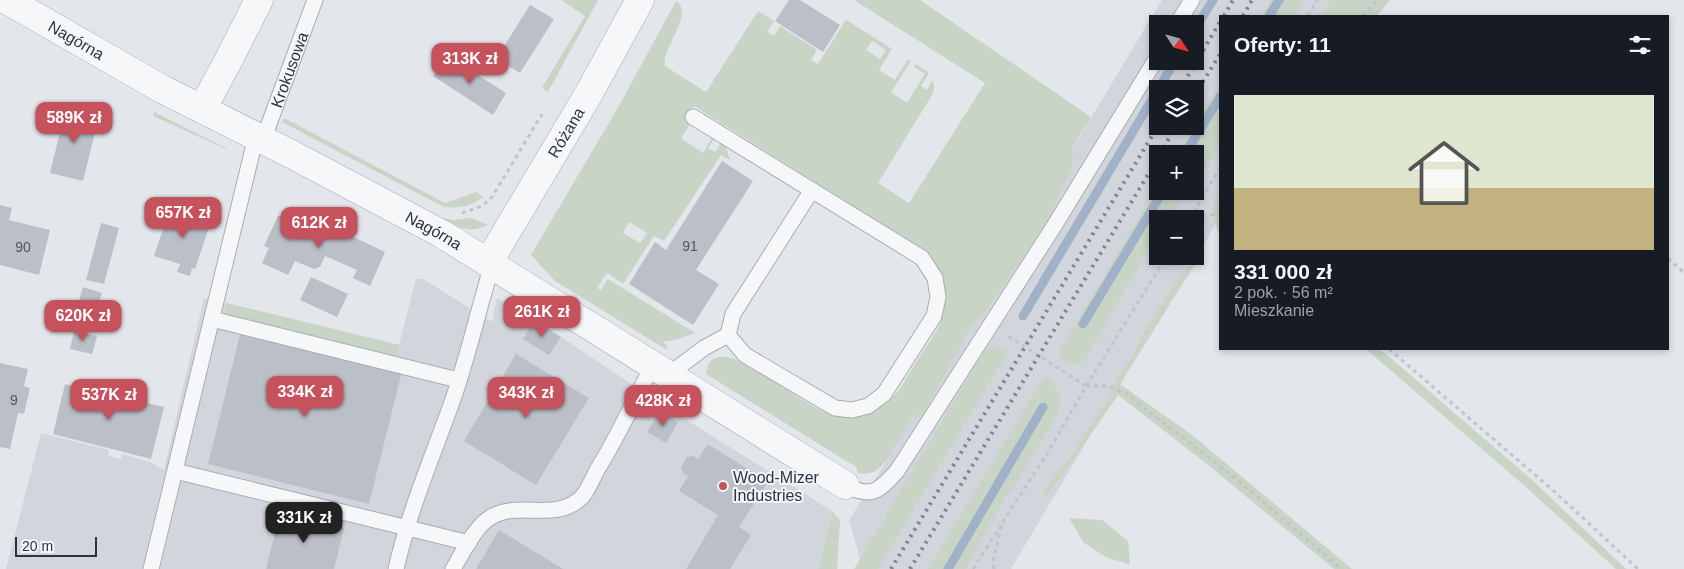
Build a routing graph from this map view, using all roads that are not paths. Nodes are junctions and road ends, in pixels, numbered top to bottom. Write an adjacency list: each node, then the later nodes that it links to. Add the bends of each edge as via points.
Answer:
1 (7, 0): 8 (street, Nagórna)
2 (259, 0): 8 (street)
3 (314, 0): 10 (lane, Krokusowa)
4 (640, 0): 12 (street, Różana)
5 (1192, 0): 6 (lane)
6 (1183, 15)
7 (1149, 70): 18 (lane, via 897,471 882,486 870,492 858,492)
8 (202, 109): 10 (street, Nagórna)
9 (693, 117): 11 (lane)
10 (260, 138): 12 (street, Nagórna); 13 (lane, Krokusowa)
11 (812, 190): 14 (lane, via 733,314); 14 (lane, via 922,258 934,278 938,297 934,316 884,394 868,406 852,410 835,408 745,355)
12 (490, 264): 15 (street, Nagórna); 16 (lane)
13 (212, 319): 16 (lane); 17 (lane, Krokusowa)
14 (728, 335): 15 (lane)
15 (661, 370): 18 (street, Nagórna); 20 (lane, via 582,497 564,508 504,511 490,517)
16 (458, 380): 19 (lane)
17 (175, 471): 19 (lane); 21 (lane, Krokusowa)
18 (845, 485)
19 (406, 528): 20 (lane); 22 (lane)
20 (469, 543): 23 (lane)
21 (151, 569)
22 (396, 569)
23 (452, 569)

